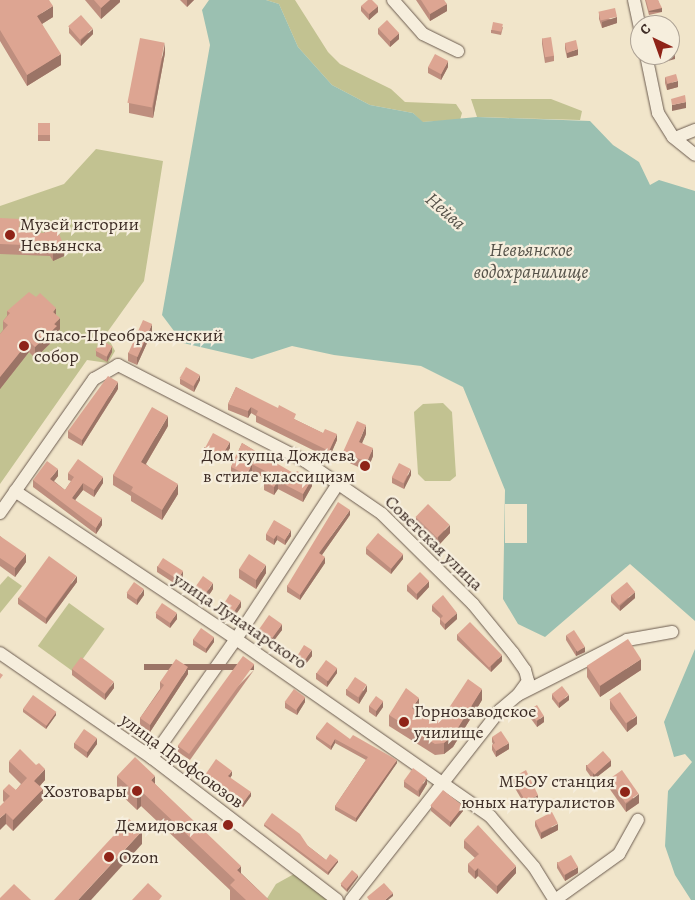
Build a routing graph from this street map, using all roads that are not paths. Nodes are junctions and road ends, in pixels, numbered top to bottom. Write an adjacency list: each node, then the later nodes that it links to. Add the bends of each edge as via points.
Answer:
1 (393, 0): 4 (street, via 423,34)
2 (634, 0): 3 (street)
3 (637, 15)
4 (458, 51)
5 (648, 65): 7 (street, via 658,113)
6 (695, 130): 7 (street)
7 (675, 138): 8 (street)
8 (695, 155)
9 (336, 485): 10 (street, Советская улица, via 305,461 118,365 94,379); 13 (street); 15 (street, Советская улица, via 382,514 473,604 525,670 528,681)
10 (15, 491): 11 (street); 13 (street, улица Луначарского)
11 (0, 513)
12 (672, 632): 15 (street, via 627,640)
13 (236, 639): 16 (street); 17 (street, улица Луначарского)
14 (1, 654): 16 (street, улица Профсоюзов)
15 (518, 695): 17 (street, via 500,710)
16 (152, 758): 19 (street, улица Профсоюзов)
17 (445, 783): 20 (street); 21 (street, улица Луначарского, via 490,816 510,837)
18 (638, 820): 21 (street, via 619,854)
19 (337, 900)
20 (351, 900)
21 (555, 900)

